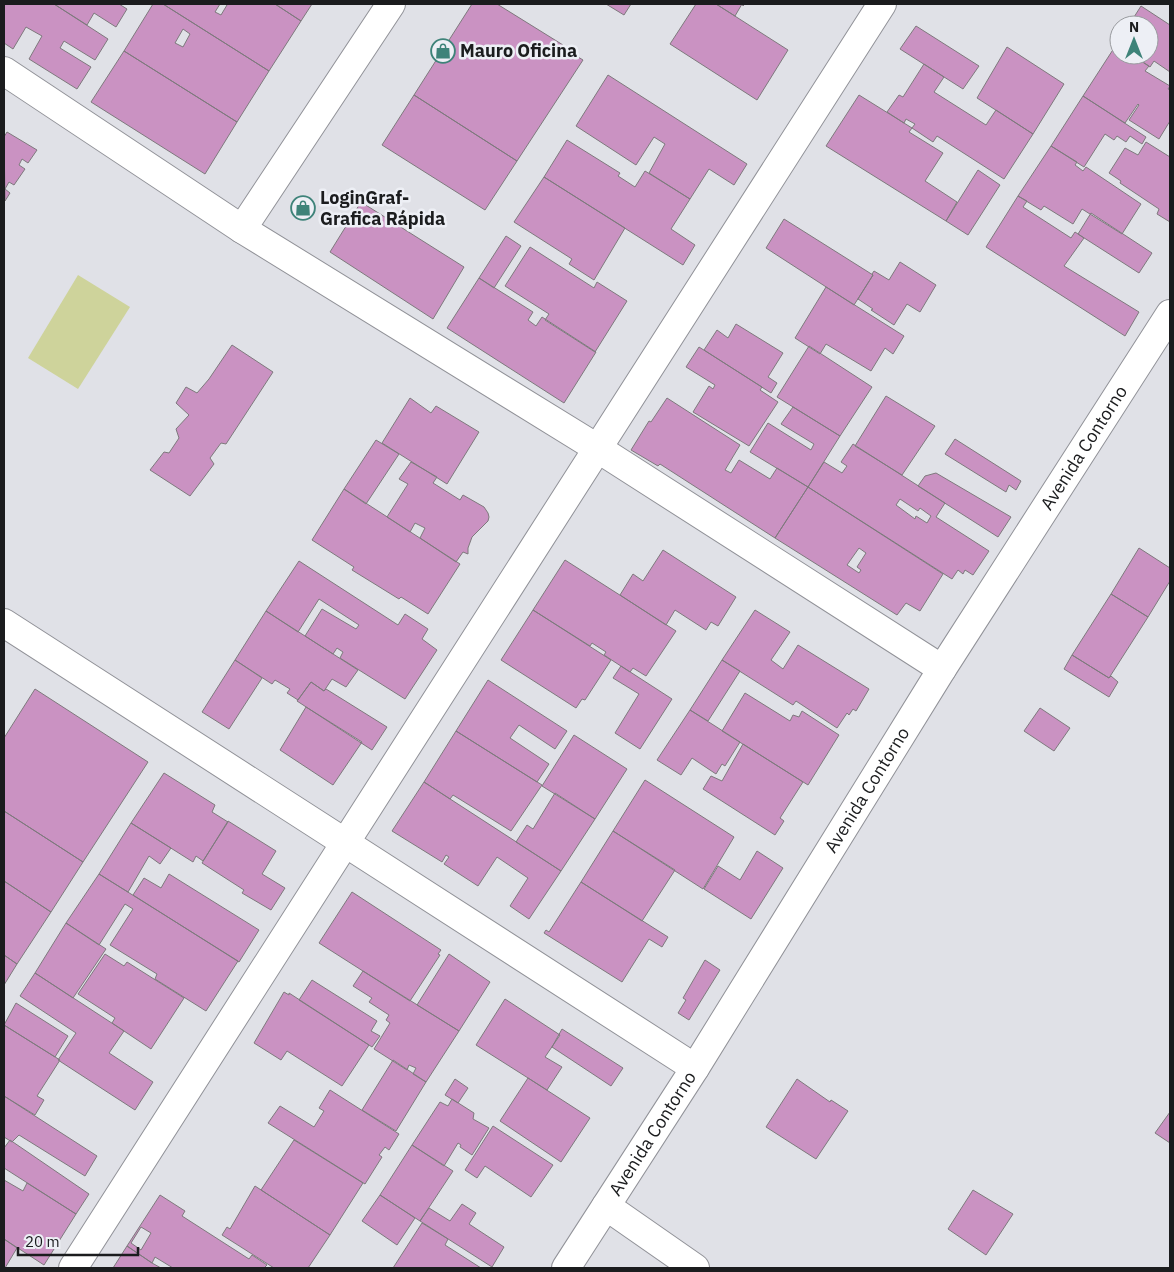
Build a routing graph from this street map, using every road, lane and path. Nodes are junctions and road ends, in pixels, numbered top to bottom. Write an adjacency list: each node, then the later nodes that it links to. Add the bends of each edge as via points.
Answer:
1 (391, 4): 4 (street)
2 (882, 4): 6 (street)
3 (4, 71): 4 (street)
4 (242, 229): 6 (street)
5 (1170, 314): 8 (street, Avenida Contorno)
6 (597, 448): 8 (street); 9 (street)
7 (4, 623): 9 (street)
8 (942, 669): 10 (street, Avenida Contorno)
9 (346, 843): 10 (street); 12 (street)
10 (695, 1068): 11 (street, Avenida Contorno)
11 (606, 1206): 13 (street, Avenida Contorno); 14 (street)
12 (72, 1268)
13 (566, 1268)
14 (695, 1268)

